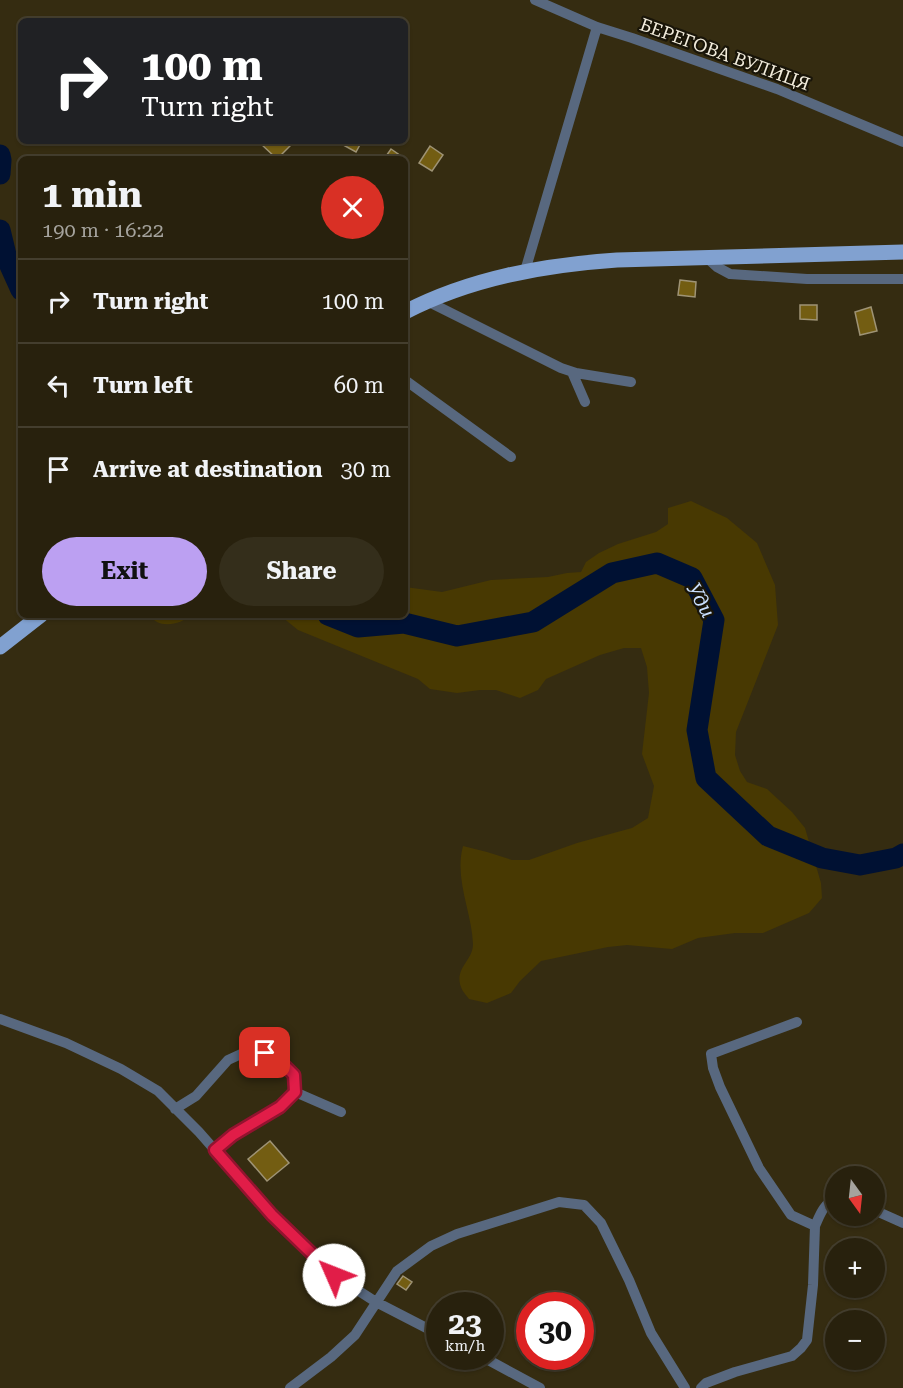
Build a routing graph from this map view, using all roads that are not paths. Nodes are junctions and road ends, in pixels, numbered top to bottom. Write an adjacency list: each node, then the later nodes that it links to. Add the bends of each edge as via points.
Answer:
1 (535, 0): 2 (street, БЕРЕГОВА ВУЛИЦЯ)
2 (597, 27): 3 (street, БЕРЕГОВА ВУЛИЦЯ, via 777,89); 6 (street)
3 (903, 142)
4 (903, 252): 5 (main road)
5 (706, 257): 6 (main road, via 577,262); 7 (street, via 730,274)
6 (525, 271): 8 (main road)
7 (903, 279)
8 (427, 301): 9 (main road); 10 (street)
9 (408, 310)
10 (572, 372): 12 (street); 13 (street)
11 (408, 382): 14 (street)
12 (631, 382)
13 (585, 402)
14 (511, 457)
15 (37, 618): 16 (main road)
16 (0, 646)
17 (0, 1019): 20 (street, via 66,1043 121,1069 158,1091)
18 (797, 1022): 26 (street, via 711,1054 712,1068 759,1168 791,1215)
19 (295, 1092): 20 (street, via 294,1075 277,1058 252,1048 228,1060 196,1096); 21 (street); 22 (street, via 280,1107)
20 (176, 1109): 22 (street)
21 (341, 1112)
22 (215, 1150): 27 (street, via 272,1215 334,1275)
23 (825, 1206): 26 (street)
24 (885, 1215): 25 (street)
25 (903, 1224)
26 (815, 1226): 33 (street, via 807,1340 792,1356 735,1372)
27 (376, 1302): 28 (street); 30 (street, via 356,1335); 32 (street, via 397,1271 431,1246 456,1234 559,1202 584,1205 601,1222 651,1333)
28 (426, 1328)
29 (504, 1368): 31 (street)
30 (290, 1388)
31 (540, 1388)
32 (685, 1388)
33 (701, 1388)

